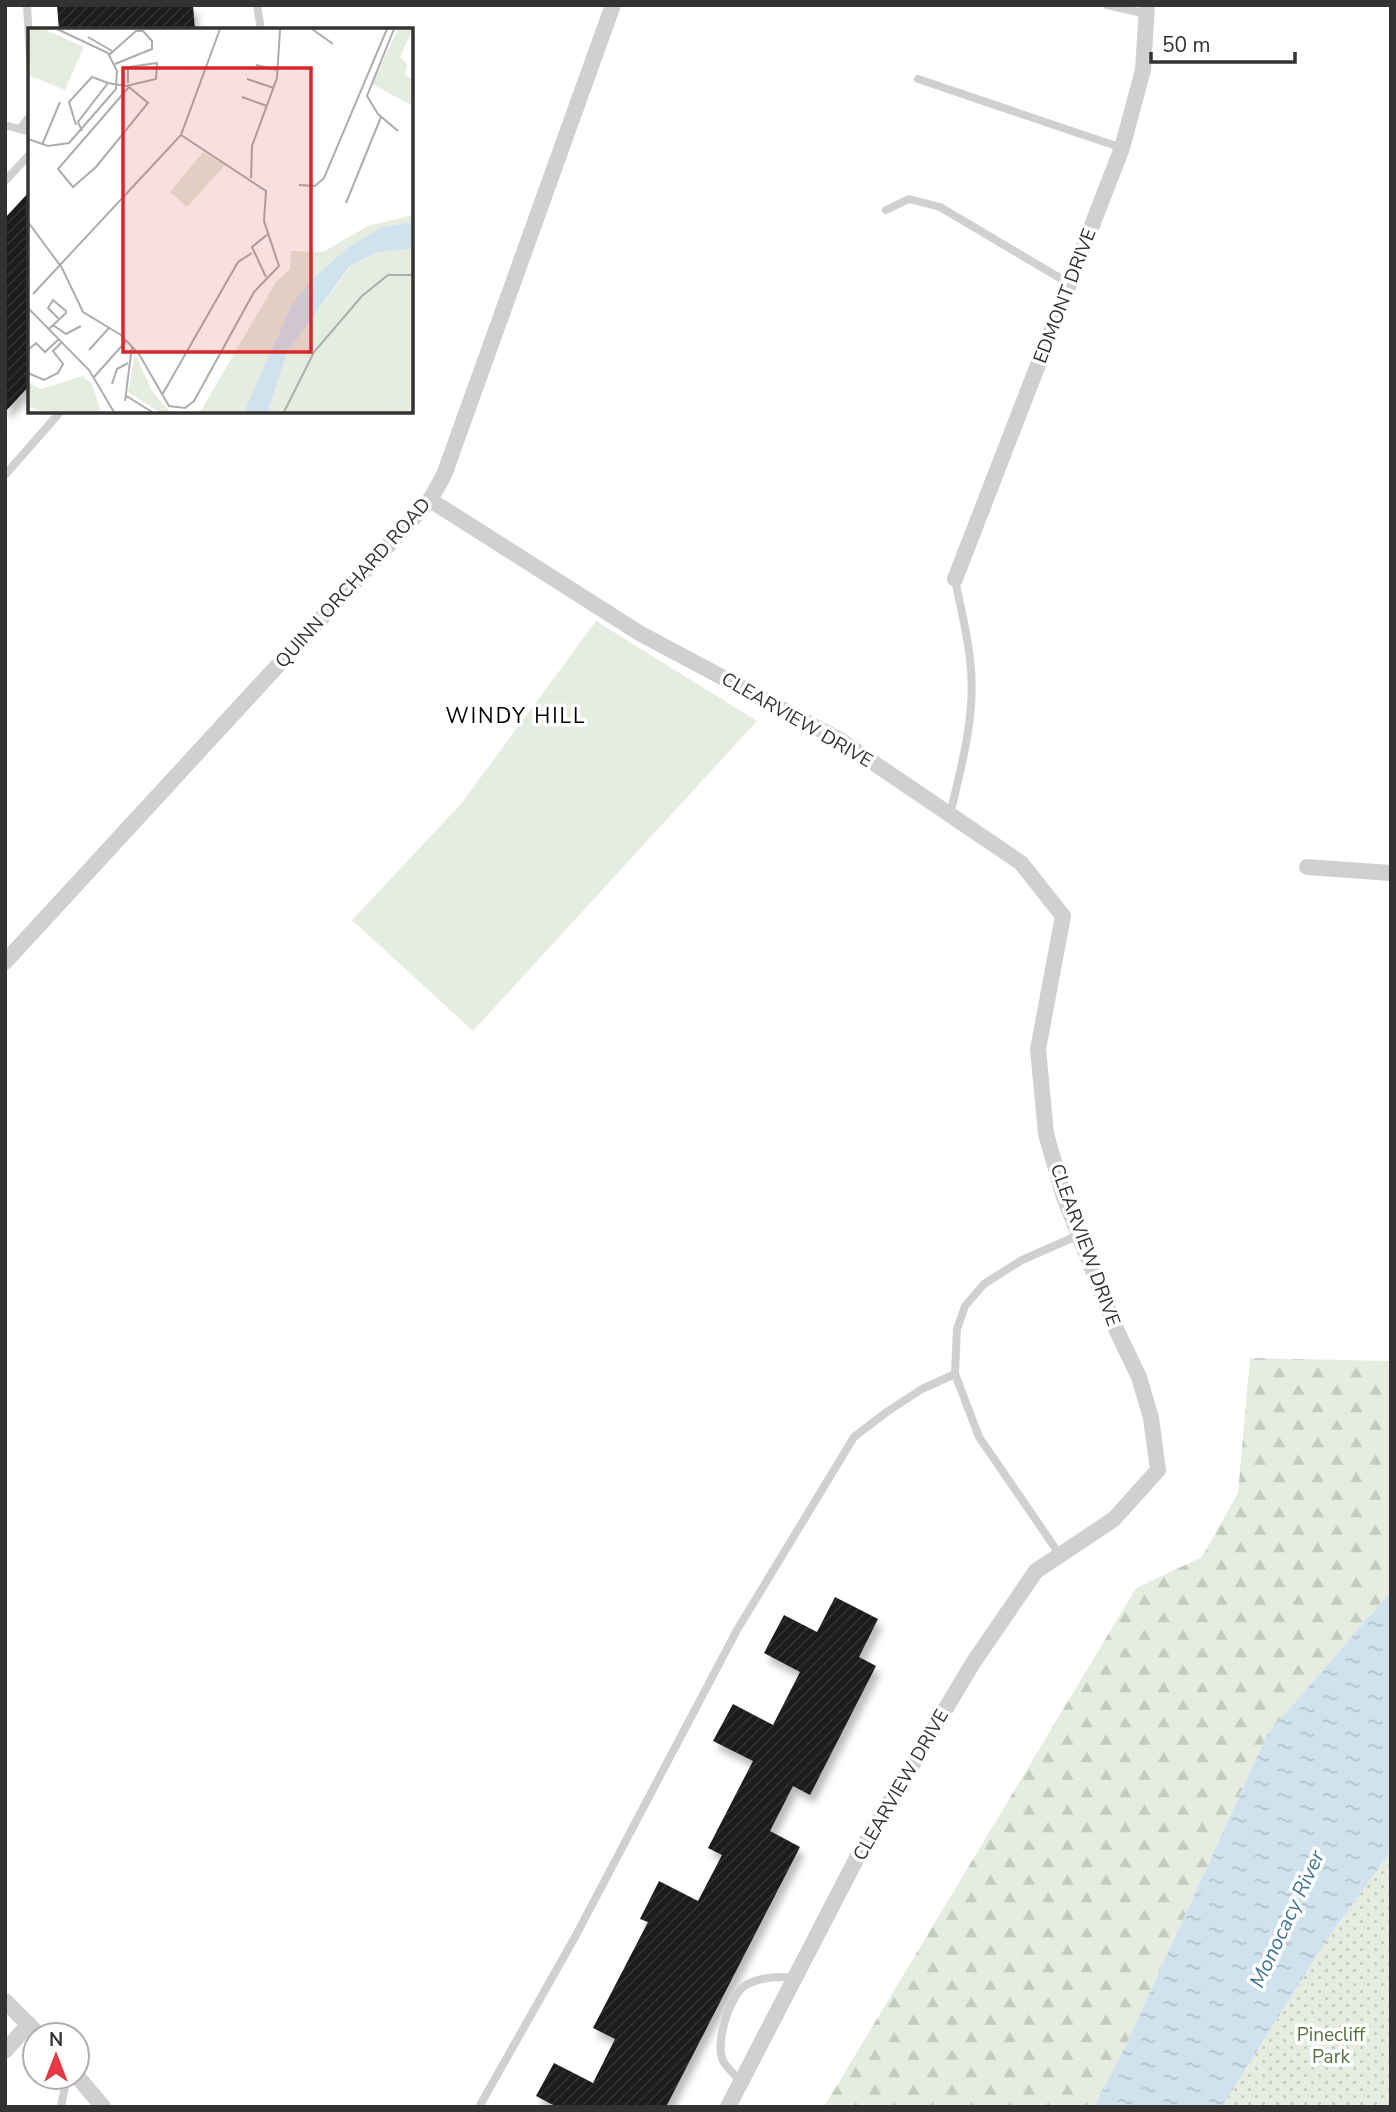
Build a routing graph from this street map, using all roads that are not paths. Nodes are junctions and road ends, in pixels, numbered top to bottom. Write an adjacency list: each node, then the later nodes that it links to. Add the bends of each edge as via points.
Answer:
1 (27, 5): 6 (lane)
2 (257, 5): 7 (lane)
3 (613, 5): 20 (street, QUINN ORCHARD ROAD, via 443,475)
4 (1107, 5): 5 (lane)
5 (1147, 10): 13 (street, EDMONT DRIVE, via 1143,70)
6 (28, 28)
7 (261, 28)
8 (918, 79): 13 (lane)
9 (28, 119): 11 (lane)
10 (5, 125): 11 (lane)
11 (20, 129): 12 (lane)
12 (28, 131)
13 (1122, 148): 17 (street, EDMONT DRIVE)
14 (28, 156): 15 (lane)
15 (5, 181)
16 (886, 210): 17 (lane, via 908,200 940,207)
17 (1070, 284): 21 (street, EDMONT DRIVE)
18 (59, 413): 19 (lane)
19 (5, 475)
20 (430, 500): 22 (street, CLEARVIEW DRIVE, via 641,634 840,740); 25 (street, QUINN ORCHARD ROAD)
21 (955, 579): 22 (lane, via 971,660 971,698)
22 (950, 815): 26 (street, CLEARVIEW DRIVE, via 1021,863 1063,916 1038,1049 1046,1133)
23 (1307, 867): 24 (street)
24 (1391, 873)
25 (5, 962)
26 (1079, 1235): 27 (lane, via 1022,1260 985,1284 965,1306 957,1329); 28 (street, CLEARVIEW DRIVE, via 1139,1377 1158,1470 1114,1519)
27 (955, 1374): 28 (lane, via 979,1437); 37 (lane, via 888,1411 854,1437 737,1630 575,1937)
28 (1060, 1555): 29 (street, CLEARVIEW DRIVE, via 1036,1571 973,1663 861,1850)
29 (795, 1978): 34 (street, CLEARVIEW DRIVE); 34 (lane, via 761,1980 745,1986 737,1996 720,2041 723,2061)
30 (5, 2001): 31 (street)
31 (25, 2021)
32 (21, 2039): 33 (street)
33 (5, 2050)
34 (741, 2082): 38 (street, CLEARVIEW DRIVE)
35 (90, 2091): 36 (street)
36 (103, 2107)
37 (479, 2107)
38 (728, 2107)

